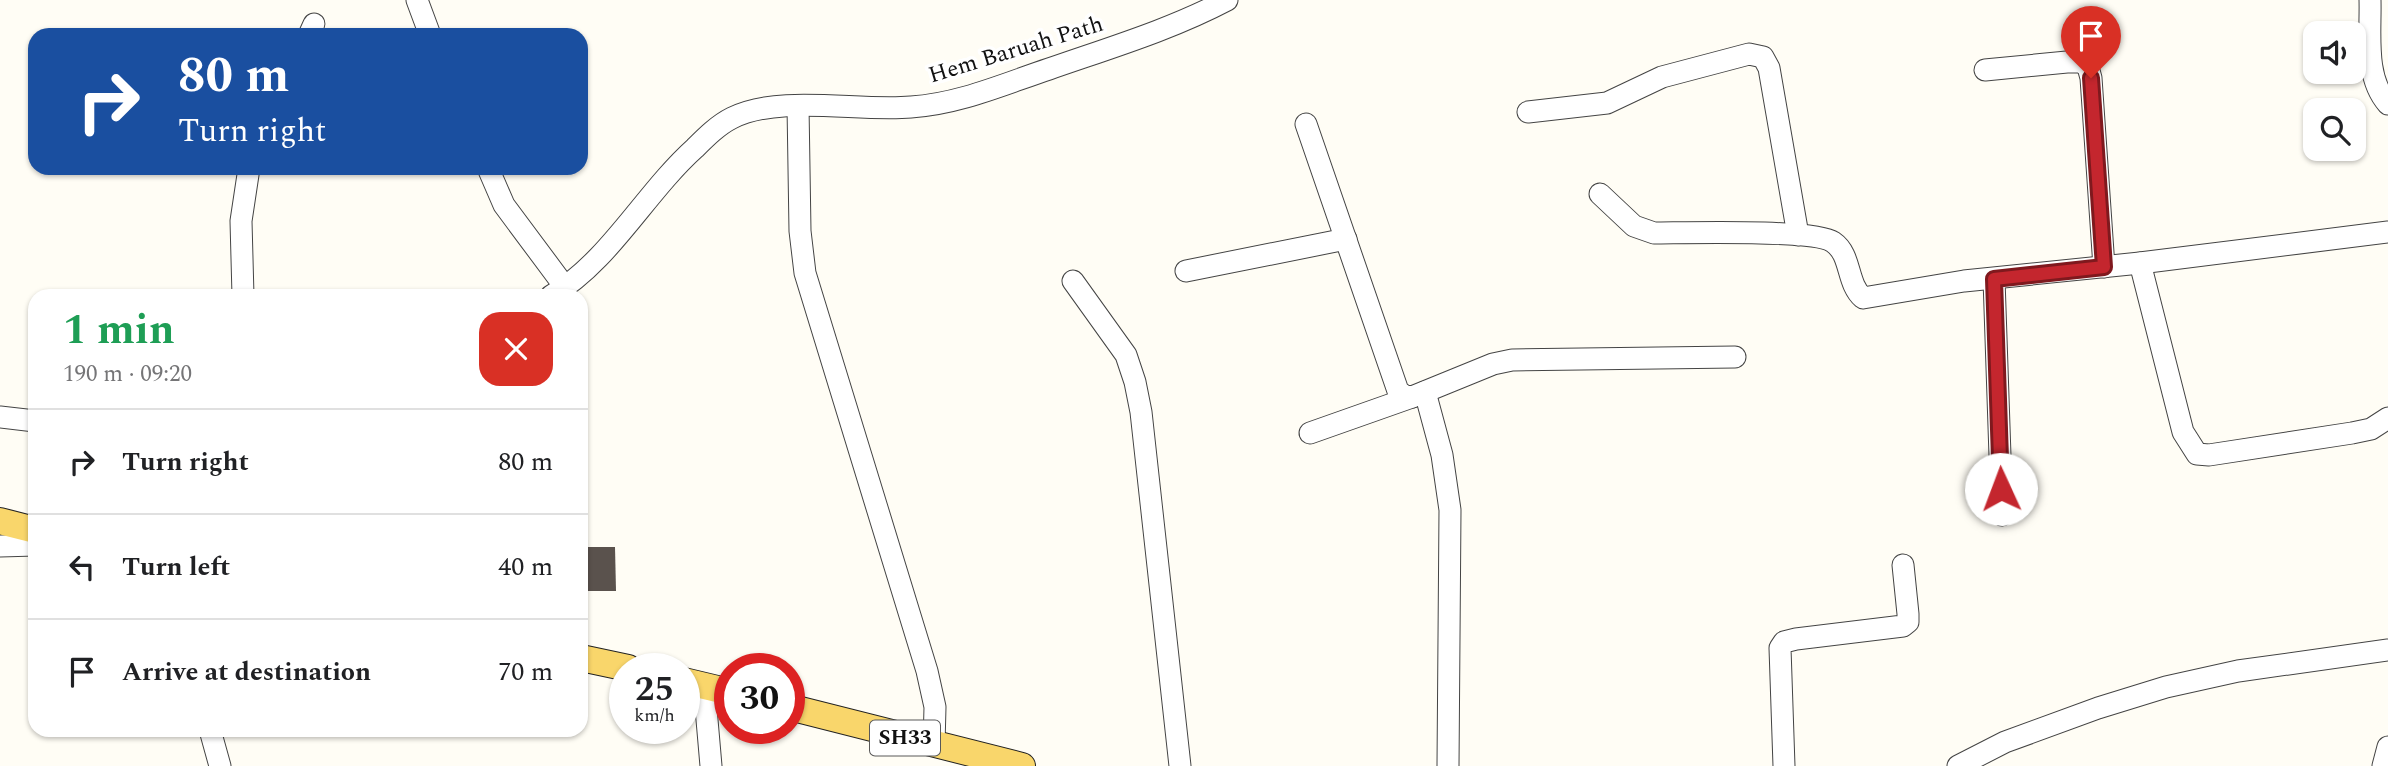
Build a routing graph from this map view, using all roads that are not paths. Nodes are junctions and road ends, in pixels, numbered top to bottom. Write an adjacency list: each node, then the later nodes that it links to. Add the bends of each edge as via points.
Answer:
1 (417, 0): 4 (street)
2 (1227, 0): 7 (street, Hem Baruah Path, via 1153,33 946,102 902,108)
3 (2370, 0): 6 (street, via 2373,73)
4 (427, 28)
5 (1985, 71): 17 (street, via 2067,62 2088,66)
6 (2388, 104)
7 (798, 106): 23 (street, Hem Baruah Path, via 750,112 720,126 682,159 590,265); 42 (street, via 805,273 931,685)
8 (1528, 112): 14 (street, via 1606,103 1662,77 1749,54 1763,58 1769,68)
9 (1306, 124): 15 (street)
10 (248, 175): 21 (street, via 241,221)
11 (491, 175): 22 (street, via 504,205)
12 (1600, 194): 14 (street, via 1634,226 1654,233)
13 (2388, 232): 16 (street)
14 (1798, 234): 19 (street, via 1834,242 1863,298)
15 (1346, 239): 18 (street); 25 (street, via 1398,391 1405,397)
16 (2140, 263): 17 (street); 27 (street, via 2183,432 2197,454 2352,433 2371,429)
17 (2104, 267): 19 (street)
18 (1186, 271)
19 (1994, 279): 30 (street)
20 (1073, 281): 47 (street, via 1120,345 1135,382)
21 (243, 289)
22 (557, 289)
23 (560, 289)
24 (1735, 357): 25 (street, via 1512,360 1493,363)
25 (1418, 395): 29 (street); 48 (street, via 1442,455 1450,510)
26 (0, 418): 28 (street)
27 (2388, 418)
28 (28, 420)
29 (1310, 433)
30 (2002, 515)
31 (0, 522): 32 (main road)
32 (28, 528)
33 (28, 545): 34 (street)
34 (0, 546)
35 (1903, 565): 49 (street, via 1908,622 1903,626 1796,639 1780,648)
36 (2388, 650): 50 (street, via 2238,671 2166,687 2005,742)
37 (588, 659): 38 (main road)
38 (609, 664)
39 (700, 712): 45 (street)
40 (805, 712): 42 (main road, SH33)
41 (212, 737): 44 (street)
42 (934, 745): 46 (main road, SH33)
43 (2388, 747): 51 (street)
44 (220, 766)
45 (711, 766)
46 (1022, 766)
47 (1180, 766)
48 (1448, 766)
49 (1784, 766)
50 (1958, 766)
51 (2383, 766)

